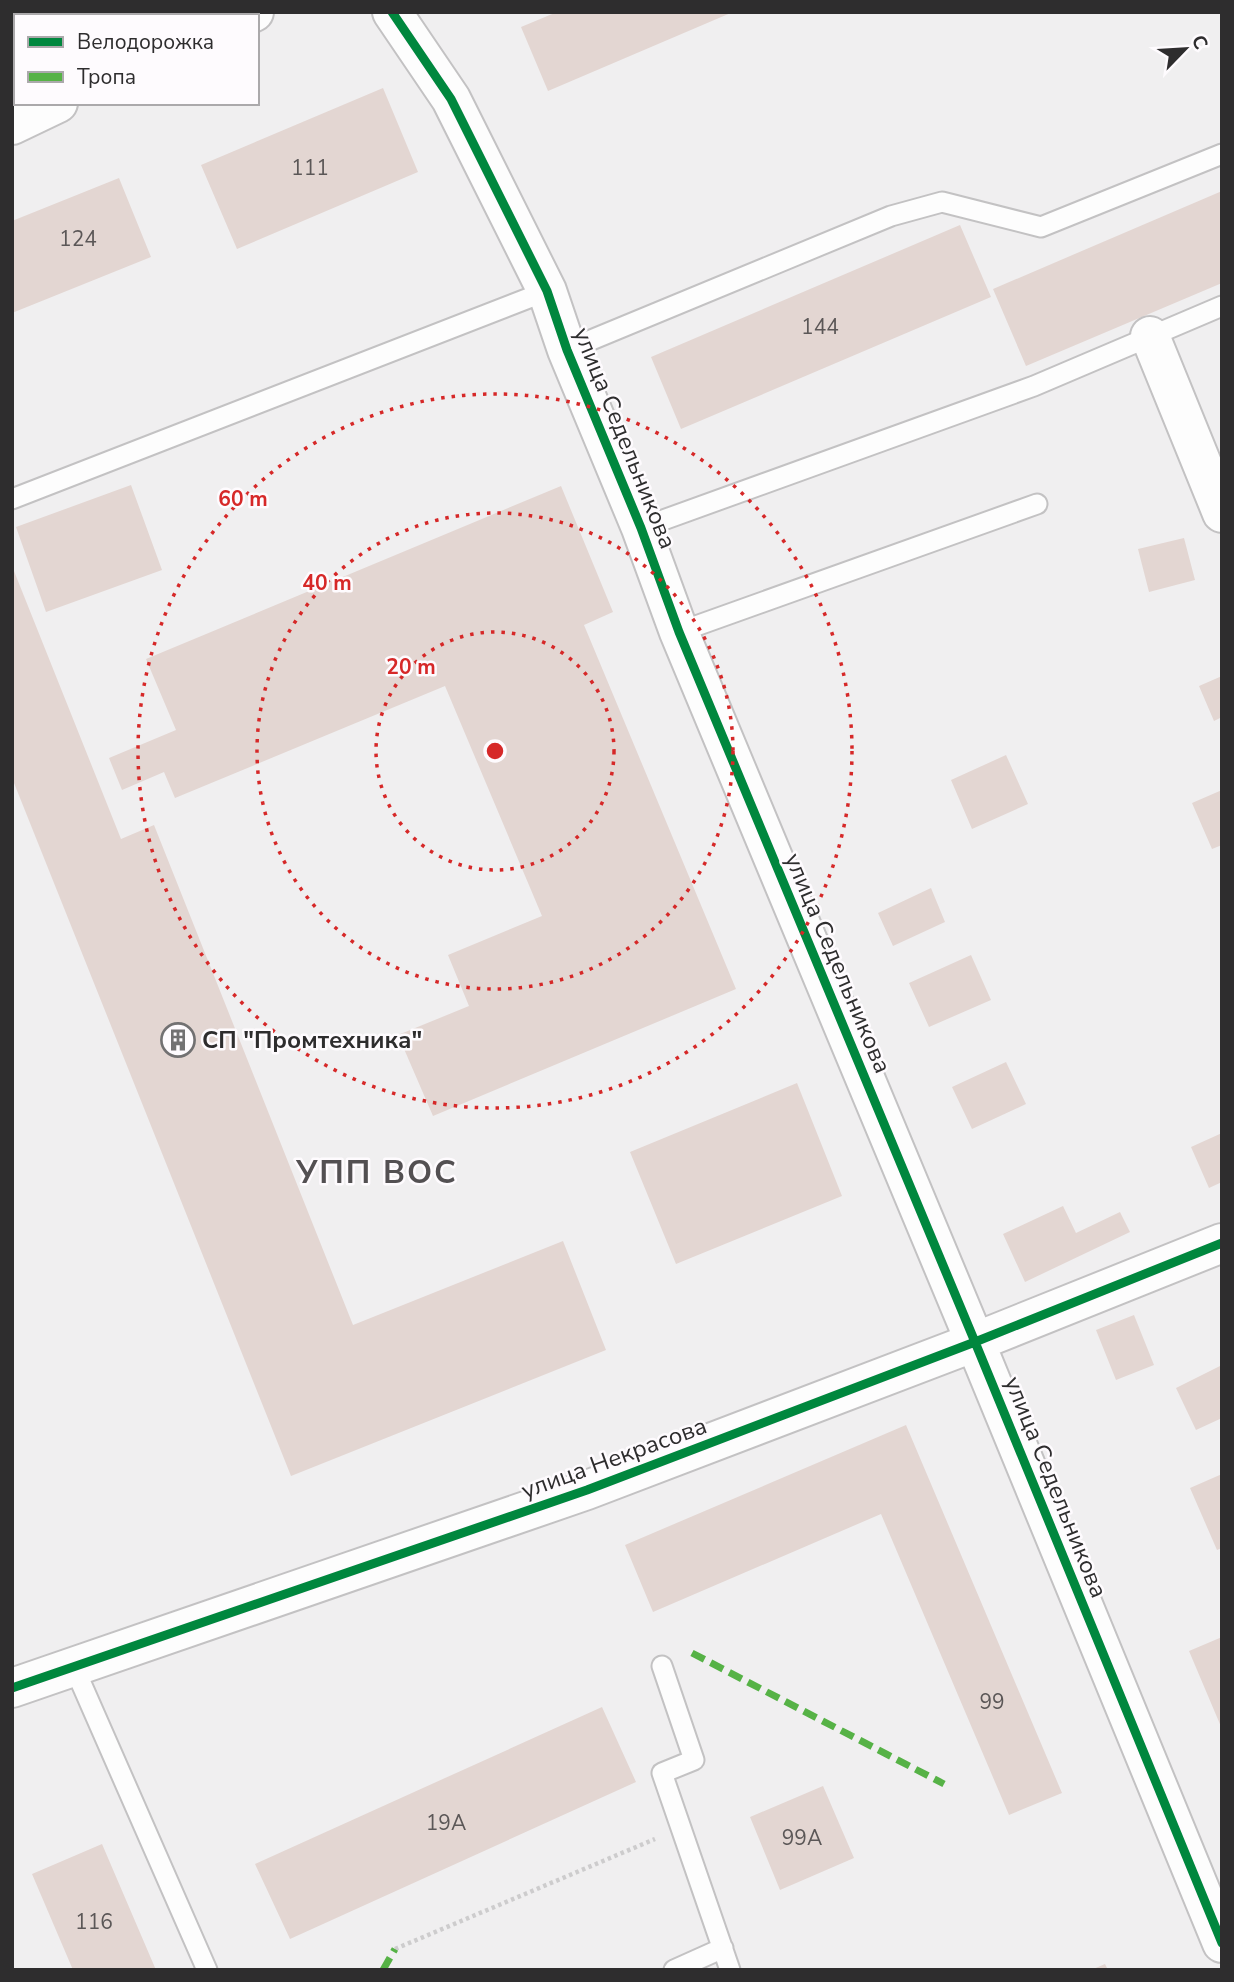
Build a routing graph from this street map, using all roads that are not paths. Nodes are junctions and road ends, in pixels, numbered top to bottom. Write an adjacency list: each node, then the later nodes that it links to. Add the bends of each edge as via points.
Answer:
1 (392, 12): 5 (street, улица Седельникова, via 451,99)
2 (54, 105): 3 (street)
3 (12, 125)
4 (1222, 154): 8 (lane, via 1041,227 942,202 891,216)
5 (547, 291): 8 (street, улица Седельникова); 9 (lane)
6 (1222, 306): 7 (lane)
7 (1150, 336): 11 (street); 12 (lane, via 1034,386)
8 (567, 350): 12 (street, улица Седельникова)
9 (12, 499)
10 (1037, 504): 13 (lane)
11 (1222, 513)
12 (641, 528): 13 (street, улица Седельникова)
13 (679, 632): 15 (street, улица Седельникова)
14 (1222, 1243): 15 (street, улица Некрасова)
15 (975, 1342): 17 (street, улица Некрасова, via 587,1490); 19 (street, улица Седельникова)
16 (662, 1665): 20 (lane, via 694,1760 663,1773)
17 (74, 1667): 18 (street, улица Некрасова); 21 (lane)
18 (12, 1688)
19 (1222, 1943)
20 (723, 1948): 22 (lane); 23 (lane)
21 (207, 1970)
22 (674, 1970)
23 (730, 1970)

